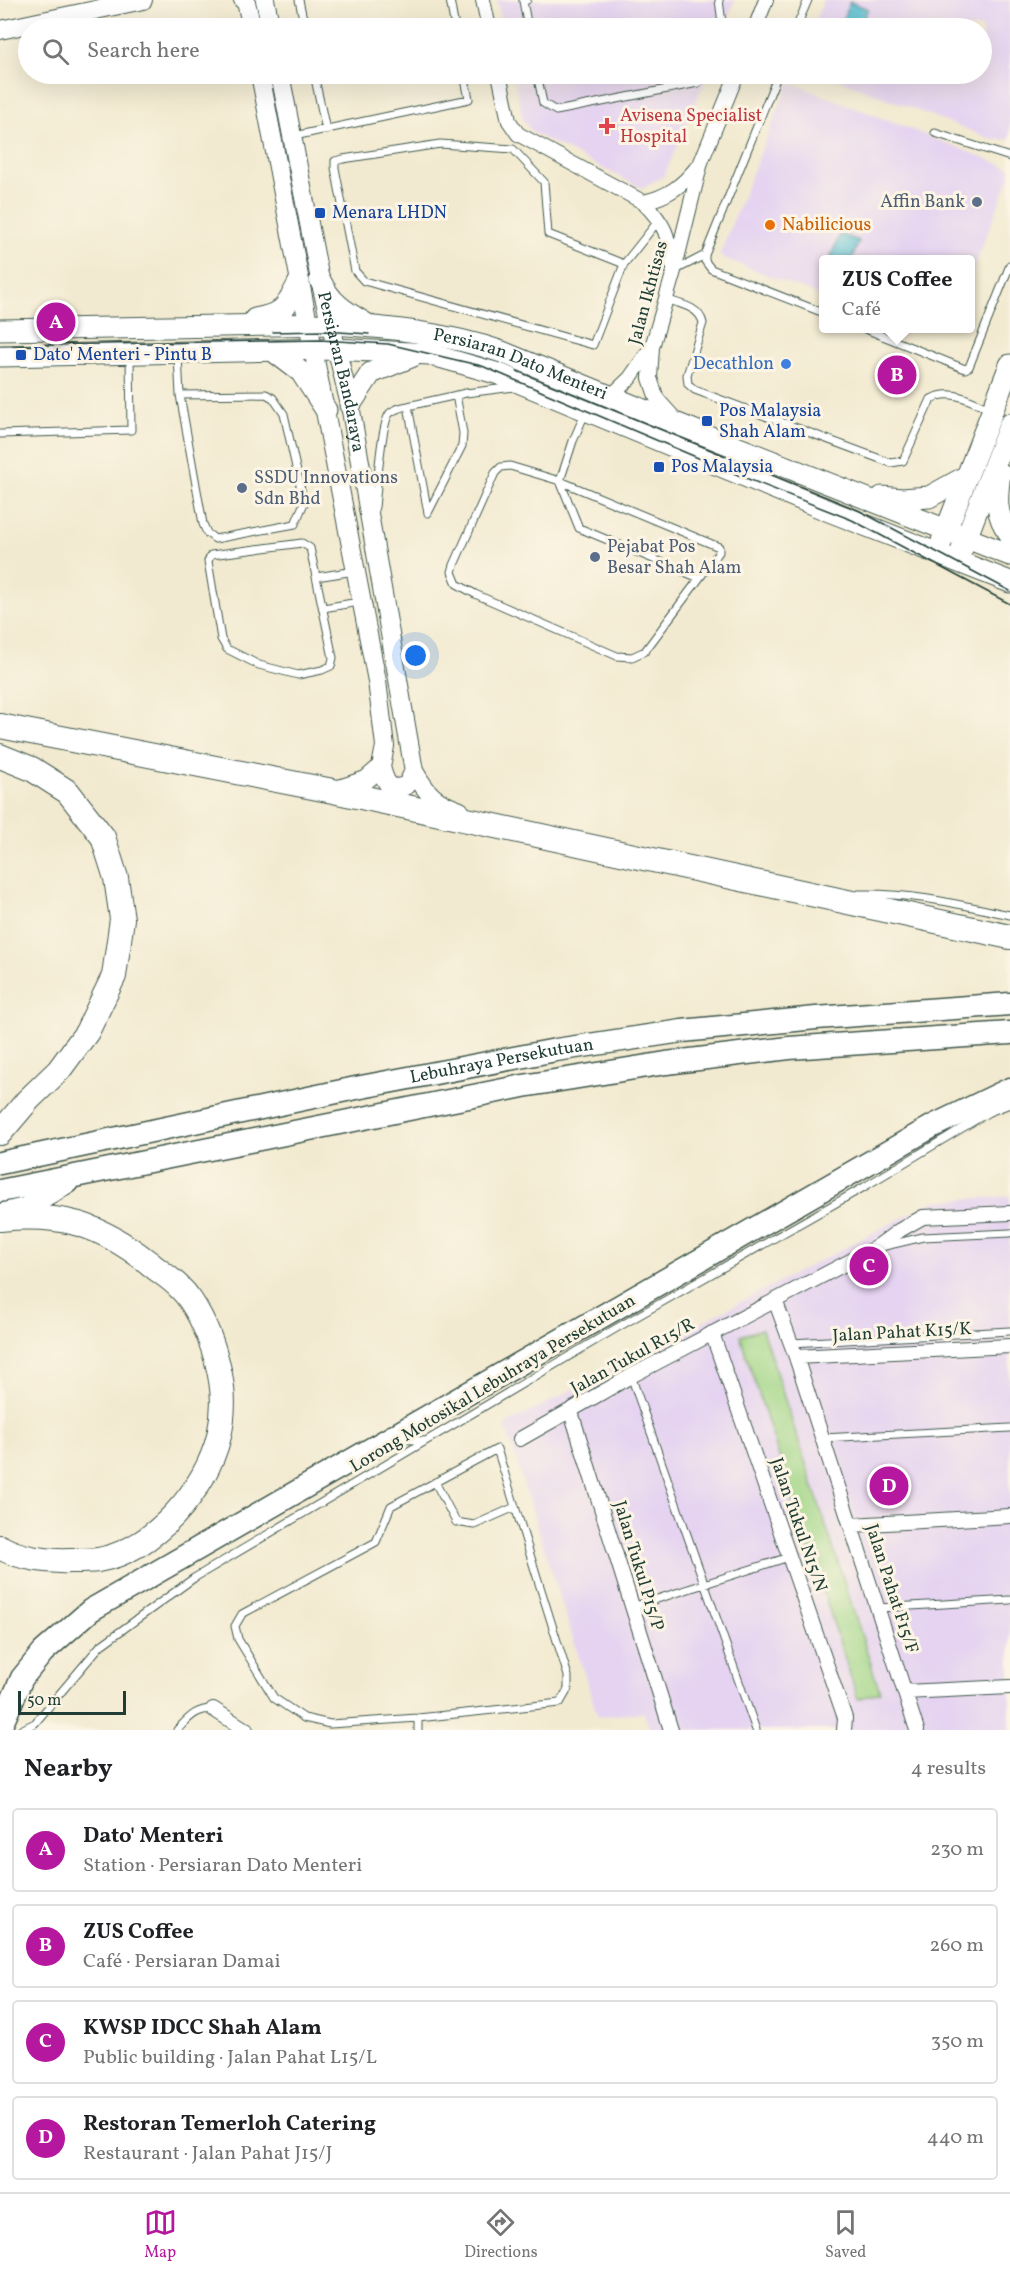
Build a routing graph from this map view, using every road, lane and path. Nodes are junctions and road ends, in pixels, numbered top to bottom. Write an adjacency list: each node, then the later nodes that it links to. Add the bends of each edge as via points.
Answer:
1 (143, 0): 11 (main road)
2 (243, 0): 13 (main road)
3 (265, 0): 14 (main road)
4 (299, 0): 15 (lane)
5 (450, 0): 16 (lane)
6 (483, 0): 17 (street)
7 (527, 0): 18 (lane, via 523,1)
8 (719, 0): 19 (lane)
9 (766, 0): 20 (street)
10 (808, 0): 21 (lane)
11 (117, 3): 12 (main road)
12 (52, 18)
13 (249, 18)
14 (269, 18)
15 (303, 18)
16 (453, 18)
17 (487, 18)
18 (526, 18)
19 (721, 18)
20 (758, 18)
21 (800, 18)
22 (18, 26): 23 (main road)
23 (0, 30)
24 (262, 84): 45 (main road, Persiaran Bandaraya)
25 (282, 84): 35 (main road, Persiaran Bandaraya)
26 (316, 84): 33 (lane)
27 (466, 84): 33 (lane, via 469,99)
28 (501, 84): 38 (street, via 509,120 518,134)
29 (539, 84): 30 (lane, via 543,103 556,111)
30 (693, 84)
31 (733, 84): 37 (street, Jalan Ikhtisas)
32 (774, 84): 40 (lane)
33 (326, 130): 35 (lane)
34 (935, 133): 36 (lane)
35 (292, 136): 44 (main road, Persiaran Bandaraya)
36 (1010, 157)
37 (701, 162): 38 (street, Jalan Ikhtisas, via 670,194); 43 (street, Jalan Ikhtisas)
38 (643, 202): 39 (street)
39 (660, 219): 41 (lane); 43 (street)
40 (705, 255): 43 (lane); 47 (lane, via 711,269)
41 (624, 264): 41 (lane, via 548,234 544,182 513,149 440,144 335,161 355,272 364,281 593,345)
42 (1010, 265): 53 (lane, via 969,367 965,369)
43 (674, 272): 46 (street, Jalan Ikhtisas)
44 (320, 279): 49 (main road, Persiaran Bandaraya); 51 (main road, via 336,304)
45 (299, 282): 48 (main road, Persiaran Bandaraya); 50 (main road, via 288,304 275,315)
46 (664, 299): 54 (street, Jalan Ikhtisas); 70 (lane, via 698,310 702,316 687,375 688,384 695,390 891,463 903,461 931,399 953,393)
47 (819, 311)
48 (307, 324): 49 (main road, Persiaran Dato Menteri); 50 (main road, Persiaran Dato Menteri); 55 (main road, Persiaran Bandaraya)
49 (330, 324): 51 (main road, Persiaran Dato Menteri); 56 (main road, Persiaran Bandaraya)
50 (219, 326): 52 (main road, Persiaran Dato Menteri)
51 (369, 326): 66 (main road, Persiaran Dato Menteri, via 473,342)
52 (0, 330)
53 (875, 333)
54 (652, 347): 66 (street, via 630,378); 72 (street, Jalan Ikhtisas, via 650,378 657,399)
55 (312, 349): 56 (main road, Persiaran Dato Menteri); 57 (main road, Persiaran Dato Menteri); 69 (main road, Persiaran Bandaraya)
56 (335, 349): 60 (main road, Persiaran Dato Menteri); 67 (main road, Persiaran Bandaraya)
57 (272, 350): 58 (main road, Persiaran Dato Menteri); 69 (main road, via 301,372)
58 (177, 352): 59 (main road, Persiaran Dato Menteri); 64 (lane)
59 (129, 353): 61 (main road, Persiaran Dato Menteri); 74 (lane, via 131,430)
60 (420, 353): 63 (main road, Persiaran Dato Menteri); 67 (main road, via 371,373)
61 (0, 356)
62 (1010, 365): 70 (main road)
63 (526, 386): 65 (lane); 71 (main road, Persiaran Dato Menteri)
64 (180, 395): 64 (lane, via 266,394 273,398 284,414 304,503 295,524 215,539 207,533)
65 (456, 395): 68 (lane); 68 (lane, via 462,446 428,513)
66 (610, 397): 72 (main road, Persiaran Dato Menteri)
67 (350, 405): 79 (main road, Persiaran Bandaraya)
68 (408, 406): 79 (lane, via 389,414 384,427)
69 (326, 410): 85 (main road, Persiaran Bandaraya)
70 (992, 410): 75 (main road)
71 (586, 411): 76 (lane); 82 (main road, Persiaran Dato Menteri)
72 (680, 425): 77 (main road, Persiaran Dato Menteri)
73 (1007, 432): 80 (main road, via 996,505); 81 (main road)
74 (0, 434)
75 (967, 476): 77 (main road, via 929,497); 78 (main road)
76 (560, 481): 87 (lane, via 579,528); 87 (lane, via 717,545 719,552); 87 (lane, via 510,466 495,472 454,565 452,572 457,584 617,656 632,657 645,651)
77 (861, 495): 78 (main road, Persiaran Dato Menteri)
78 (947, 528): 81 (main road, Persiaran Dato Menteri); 82 (main road)
79 (372, 531): 94 (main road, Persiaran Bandaraya)
80 (1010, 534)
81 (967, 537): 83 (main road, Persiaran Dato Menteri); 84 (main road)
82 (937, 553): 84 (main road, Persiaran Dato Menteri)
83 (1010, 555)
84 (958, 561): 88 (main road, Persiaran Dato Menteri)
85 (356, 570): 86 (lane); 89 (main road, Persiaran Bandaraya)
86 (316, 577): 90 (lane); 90 (lane, via 310,548 302,543 211,555 208,561 221,639 227,649 259,665 298,675 331,666 333,658)
87 (699, 579)
88 (1010, 582)
89 (362, 601): 90 (lane); 93 (main road, Persiaran Bandaraya, via 385,746)
90 (323, 608)
91 (0, 726): 95 (highway)
92 (0, 756): 104 (highway, via 32,769 68,792 103,837 116,878 122,919 114,976 87,1032 59,1070)
93 (381, 767): 94 (main road, via 385,782 395,788 407,785); 95 (main road, via 366,780)
94 (414, 771): 96 (main road, Persiaran Bandaraya, via 426,791 441,804)
95 (333, 791): 96 (highway)
96 (510, 828): 97 (highway)
97 (815, 896): 98 (lane, via 895,893); 99 (highway)
98 (1010, 915)
99 (1010, 937)
100 (1010, 1004): 105 (highway, Lebuhraya Persekutuan, via 682,1031 556,1050)
101 (1010, 1033): 106 (highway, Lebuhraya Persekutuan, via 789,1048 666,1063 523,1086)
102 (1010, 1089): 121 (highway, via 933,1126)
103 (1010, 1104): 124 (lane, Lorong Motosikal Lebuhraya Persekutuan, via 988,1112)
104 (0, 1133)
105 (0, 1163)
106 (79, 1174): 107 (highway, Lebuhraya Persekutuan); 109 (highway, via 25,1209)
107 (0, 1191)
108 (1010, 1213): 111 (street, Jalan Tukul R15/R, via 922,1217)
109 (0, 1217): 129 (highway, via 56,1218 86,1225 125,1245 181,1288 208,1331 223,1378 223,1408 219,1436 198,1486 168,1523 131,1548 98,1560 53,1562)
110 (1010, 1233): 111 (lane, via 923,1237)
111 (877, 1247): 112 (street, Jalan Tukul R15/R)
112 (775, 1300): 114 (street, Jalan Tukul R15/R); 115 (street, Jalan Pahat F15/F)
113 (1010, 1331): 115 (lane)
114 (712, 1333): 118 (street, Jalan Tukul R15/R); 130 (street, Jalan Tukul N15/N)
115 (791, 1343): 117 (street, Jalan Pahat F15/F)
116 (1010, 1346): 117 (street, Jalan Pahat K15/K)
117 (796, 1357): 122 (street, Jalan Pahat F15/F)
118 (631, 1376): 119 (street, Jalan Tukul R15/R); 131 (lane)
119 (571, 1412): 123 (street, Jalan Tukul R15/R); 133 (street, Jalan Tukul P15/P)
120 (1010, 1428): 122 (lane)
121 (391, 1438): 124 (lane); 140 (highway, via 90,1610 43,1652 22,1678)
122 (823, 1438): 128 (street, Jalan Pahat F15/F)
123 (520, 1439)
124 (425, 1441): 141 (lane, Lorong Motosikal Lebuhraya Persekutuan, via 194,1578 100,1646 35,1724)
125 (435, 1482): 126 (lane, via 456,1522 474,1525); 126 (lane, via 497,1449); 139 (lane, via 391,1506 376,1542 242,1614 235,1626 238,1639 274,1698 304,1718 330,1724)
126 (515, 1507): 138 (lane, via 568,1676 568,1689 560,1703)
127 (1010, 1516): 128 (street)
128 (851, 1525): 134 (street, Jalan Pahat F15/F)
129 (0, 1547)
130 (789, 1557): 131 (lane); 148 (street, Jalan Tukul N15/N, via 845,1718)
131 (705, 1584): 133 (lane); 147 (lane)
132 (1010, 1600): 134 (lane)
133 (632, 1607): 146 (street, Jalan Tukul P15/P)
134 (878, 1608): 136 (street, Jalan Pahat F15/F)
135 (1010, 1687): 136 (street)
136 (905, 1692): 149 (street, Jalan Pahat F15/F)
137 (213, 1709): 142 (lane, via 194,1712); 143 (street)
138 (418, 1718): 139 (lane); 145 (lane)
139 (392, 1720): 144 (lane)
140 (0, 1728)
141 (21, 1730)
142 (177, 1730)
143 (246, 1730)
144 (394, 1730)
145 (418, 1730)
146 (671, 1730)
147 (756, 1730)
148 (844, 1730)
149 (917, 1730)

